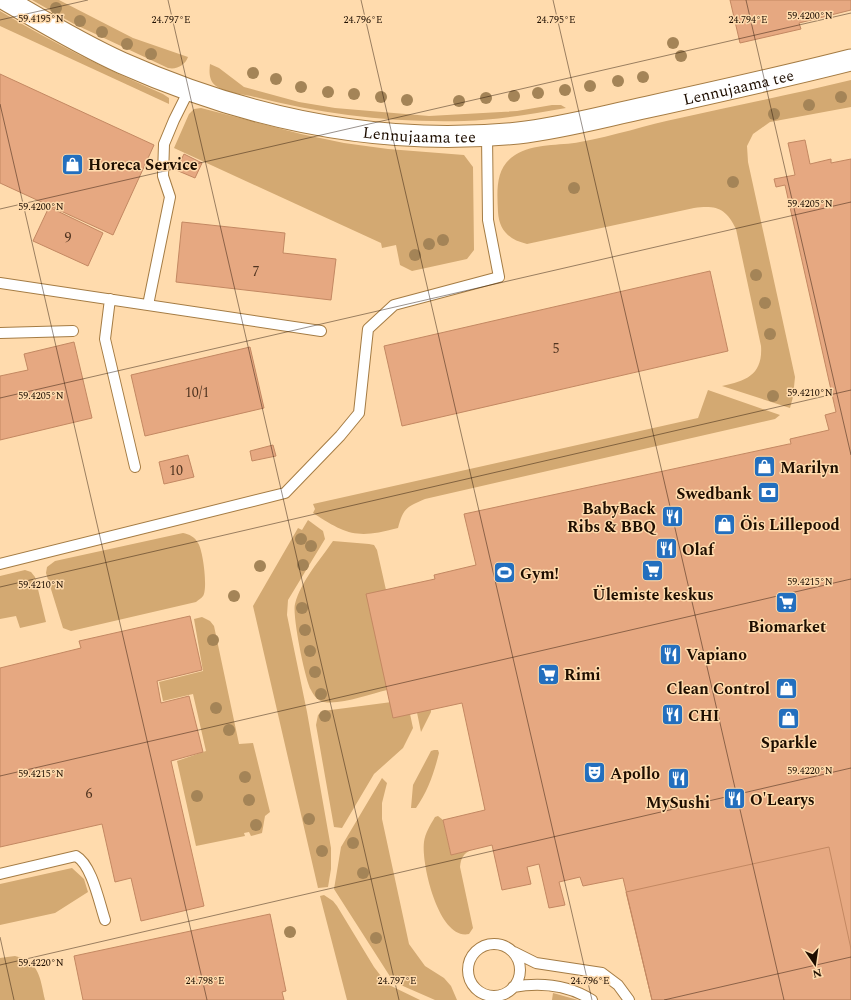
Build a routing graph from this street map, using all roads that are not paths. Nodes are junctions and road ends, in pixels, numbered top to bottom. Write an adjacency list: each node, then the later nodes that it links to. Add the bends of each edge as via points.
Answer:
1 (6, 0): 3 (street, Lennujaama tee, via 55,29 122,63)
2 (851, 60): 4 (street, Lennujaama tee, via 552,128)
3 (188, 90): 4 (street, Lennujaama tee, via 266,115 331,128 392,135); 7 (lane, via 164,144 163,176 170,197)
4 (487, 135): 12 (lane, via 488,220 499,277 394,305 368,329 359,413 285,493)
5 (0, 283): 6 (lane)
6 (110, 299): 7 (lane); 11 (lane, via 105,339)
7 (148, 305): 9 (lane)
8 (73, 331): 10 (lane)
9 (321, 332)
10 (0, 333)
11 (135, 467)
12 (0, 564)
13 (0, 874): 14 (lane, via 76,856 88,869)
14 (105, 920)
15 (510, 949): 16 (lane, via 519,963 520,972); 16 (lane, via 498,944 485,945 473,954 468,970 473,986 486,995 503,994); 18 (lane, via 536,963 602,973 618,985)
16 (513, 987): 17 (lane, via 532,984 569,988)
17 (592, 1000)
18 (629, 1000)

